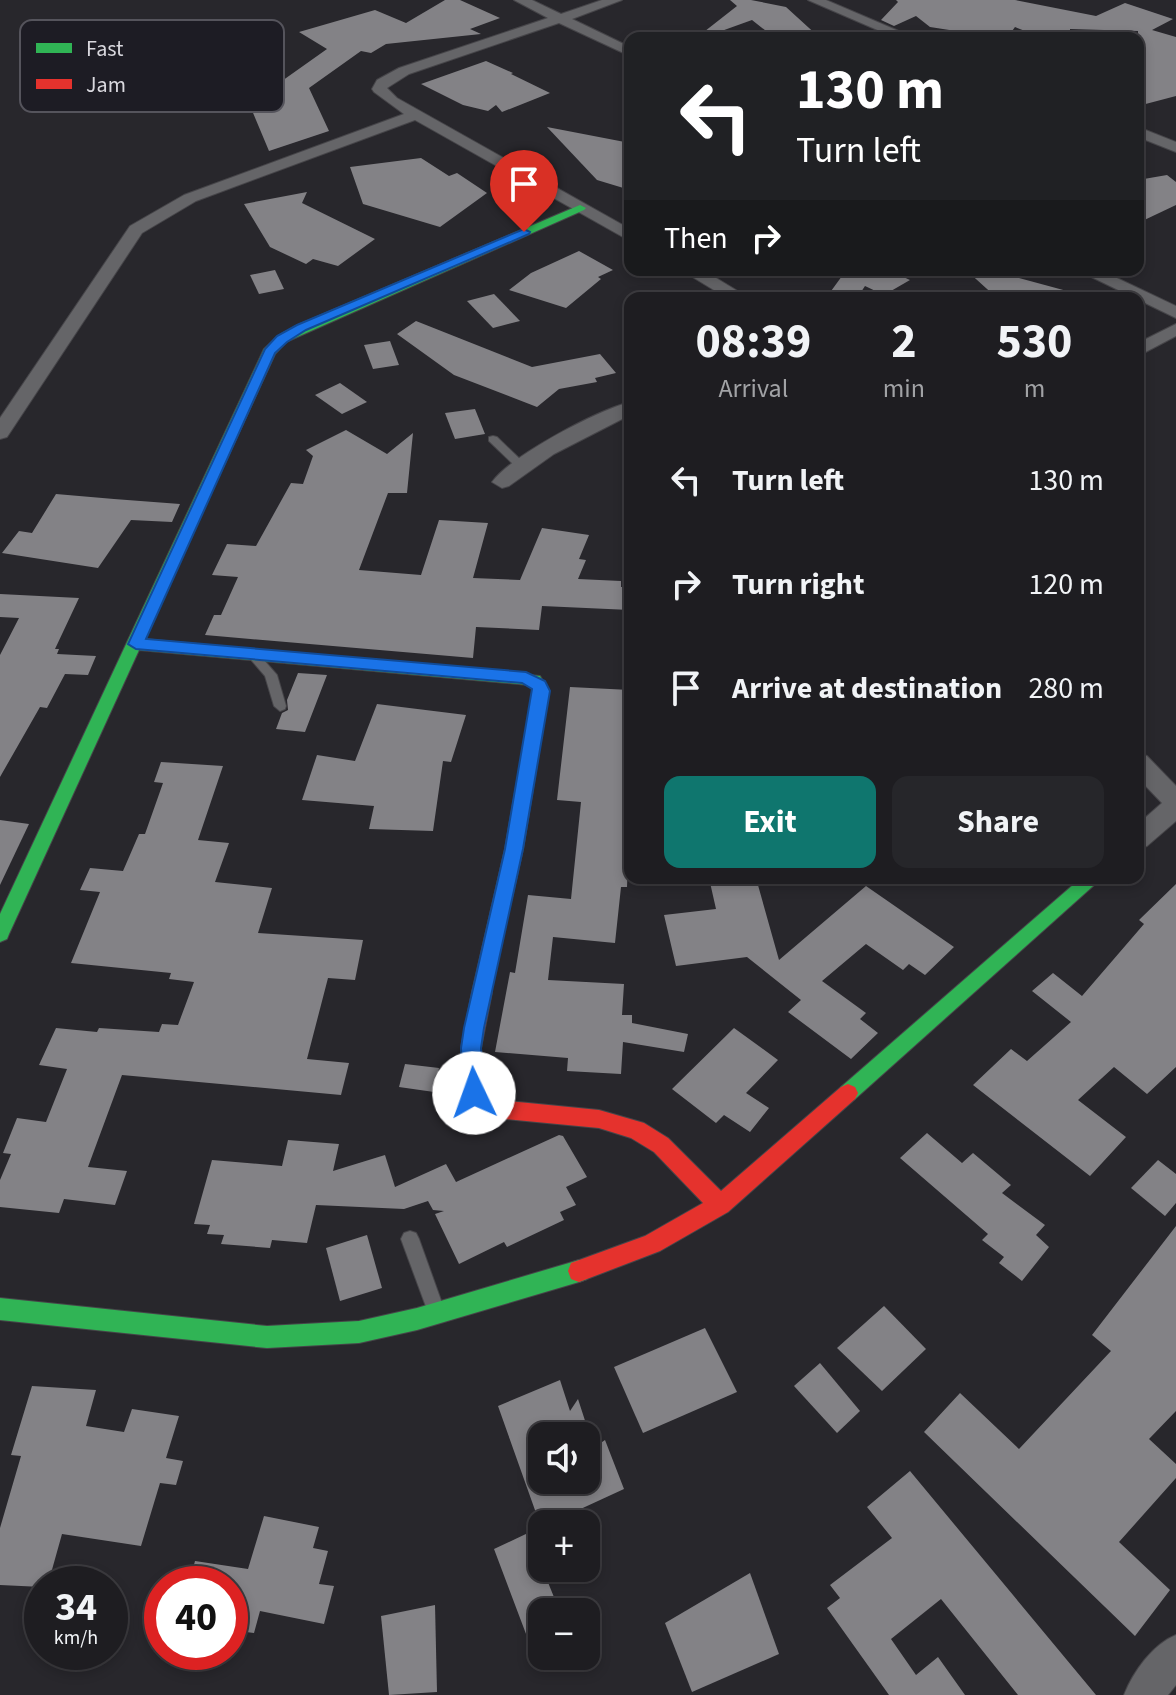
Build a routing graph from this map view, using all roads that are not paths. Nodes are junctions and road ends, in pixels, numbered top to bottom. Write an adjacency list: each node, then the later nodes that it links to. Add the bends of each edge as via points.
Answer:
1 (521, 0): 4 (street)
2 (615, 0): 4 (street)
3 (815, 0): 5 (street)
4 (560, 18): 6 (street); 7 (street, via 382,83 383,94)
5 (893, 32)
6 (624, 49)
7 (416, 115): 10 (street); 21 (street, via 190,198 136,230)
8 (1144, 134): 9 (street)
9 (1176, 147)
10 (580, 208): 11 (street); 25 (street, via 282,339 269,352)
11 (624, 233)
12 (701, 276): 14 (street)
13 (1099, 276): 15 (street)
14 (729, 292)
15 (1132, 292)
16 (1144, 298): 17 (street)
17 (1176, 313)
18 (1176, 329): 19 (street)
19 (1144, 347)
20 (624, 411): 23 (street)
21 (0, 433)
22 (493, 439): 23 (lane)
23 (520, 465): 24 (street)
24 (502, 482)
25 (136, 644): 26 (street); 32 (street)
26 (252, 653): 27 (lane, via 271,675); 33 (street, via 526,678 539,685 514,849 474,1028 474,1093 494,1109 599,1119 637,1130 661,1145)
27 (280, 706)
28 (1144, 769): 29 (street)
29 (1176, 804): 30 (street)
30 (1144, 833)
31 (1086, 884): 33 (street)
32 (0, 934)
33 (720, 1205): 36 (street, via 652,1244 593,1267)
34 (410, 1239): 36 (lane)
35 (0, 1309): 36 (street, via 267,1337 359,1332)
36 (437, 1314)
37 (1176, 1654): 38 (street)
38 (1143, 1695)

